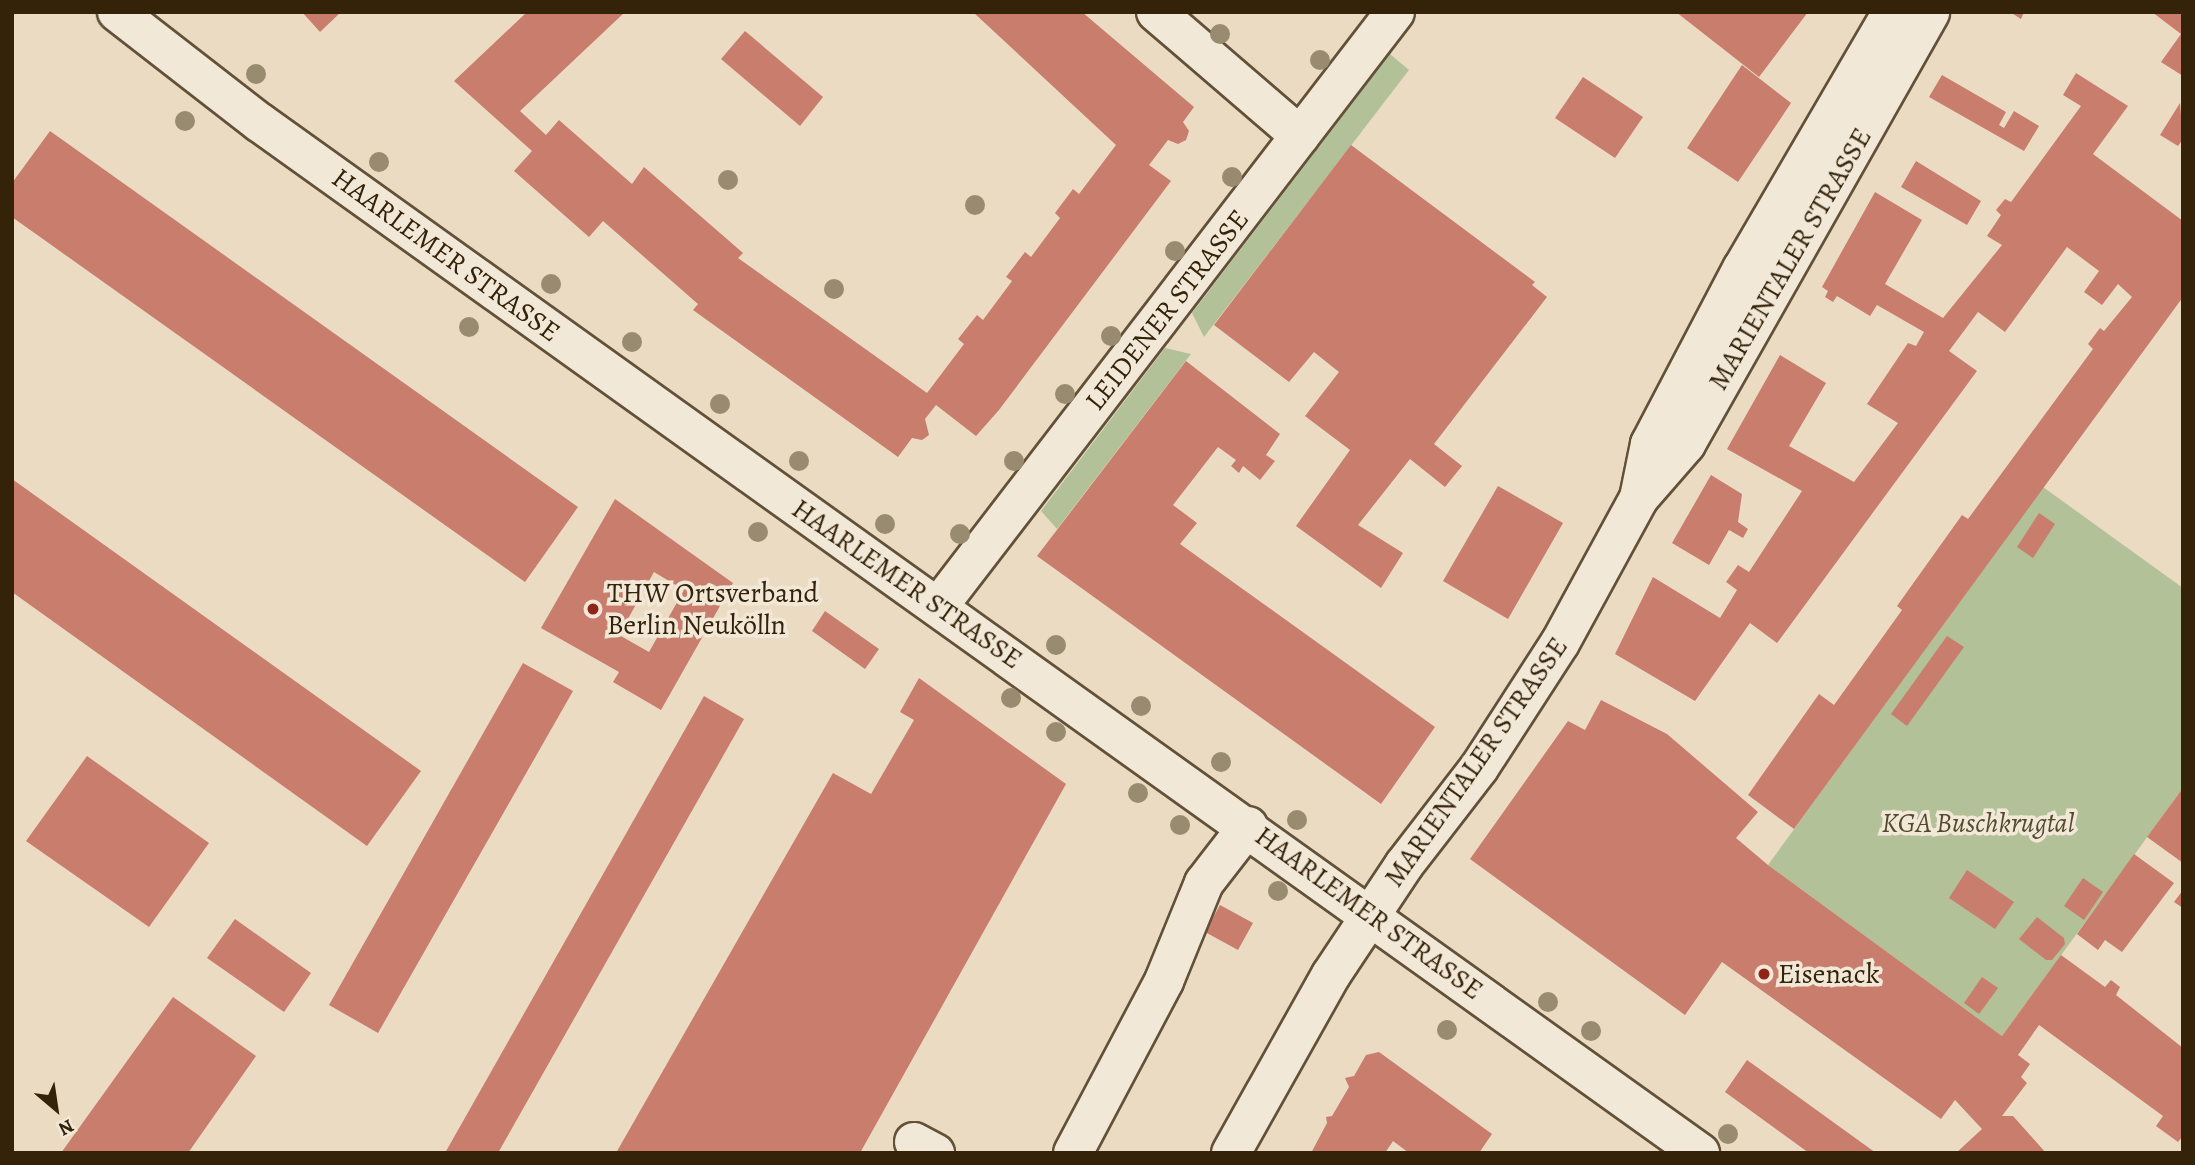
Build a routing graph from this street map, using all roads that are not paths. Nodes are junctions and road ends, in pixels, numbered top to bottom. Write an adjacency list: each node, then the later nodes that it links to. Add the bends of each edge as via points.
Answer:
1 (117, 12): 8 (street, HAARLEMER STRASSE, via 259,122)
2 (1156, 12): 6 (street)
3 (1395, 12): 6 (street, LEIDENER STRASSE)
4 (1892, 12): 7 (street, MARIENTALER STRASSE, via 1742,269 1650,444)
5 (1930, 12): 7 (street, MARIENTALER STRASSE, via 1686,444)
6 (1300, 136): 8 (street, LEIDENER STRASSE)
7 (1639, 498): 10 (street, MARIENTALER STRASSE, via 1560,643 1479,768 1434,822)
8 (938, 607): 9 (street, HAARLEMER STRASSE)
9 (1248, 826): 10 (street, HAARLEMER STRASSE); 11 (street, via 1204,883 1164,981)
10 (1372, 914): 12 (street, MARIENTALER STRASSE, via 1331,975); 13 (street, HAARLEMER STRASSE)
11 (1073, 1153)
12 (1231, 1153)
13 (1700, 1153)

